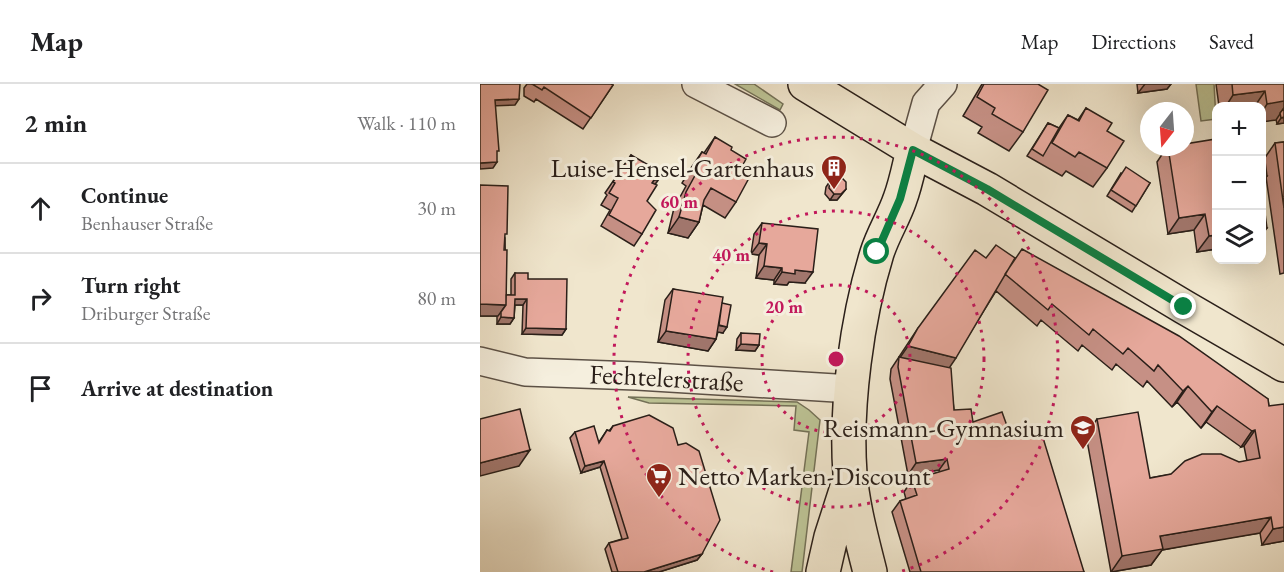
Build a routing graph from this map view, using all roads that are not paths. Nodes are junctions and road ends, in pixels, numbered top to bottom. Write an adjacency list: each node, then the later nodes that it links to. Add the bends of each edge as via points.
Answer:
1 (696, 84): 4 (street)
2 (805, 84): 5 (main road)
3 (943, 84): 5 (street, via 926,103)
4 (772, 123)
5 (913, 150): 7 (main road, via 987,189); 8 (main road, via 900,199 877,252)
6 (480, 362): 8 (street, Fechtelerstraße, via 525,372)
7 (1284, 365)
8 (852, 388): 9 (main road)
9 (850, 477): 10 (main road); 11 (main road)
10 (823, 572)
11 (870, 572)

